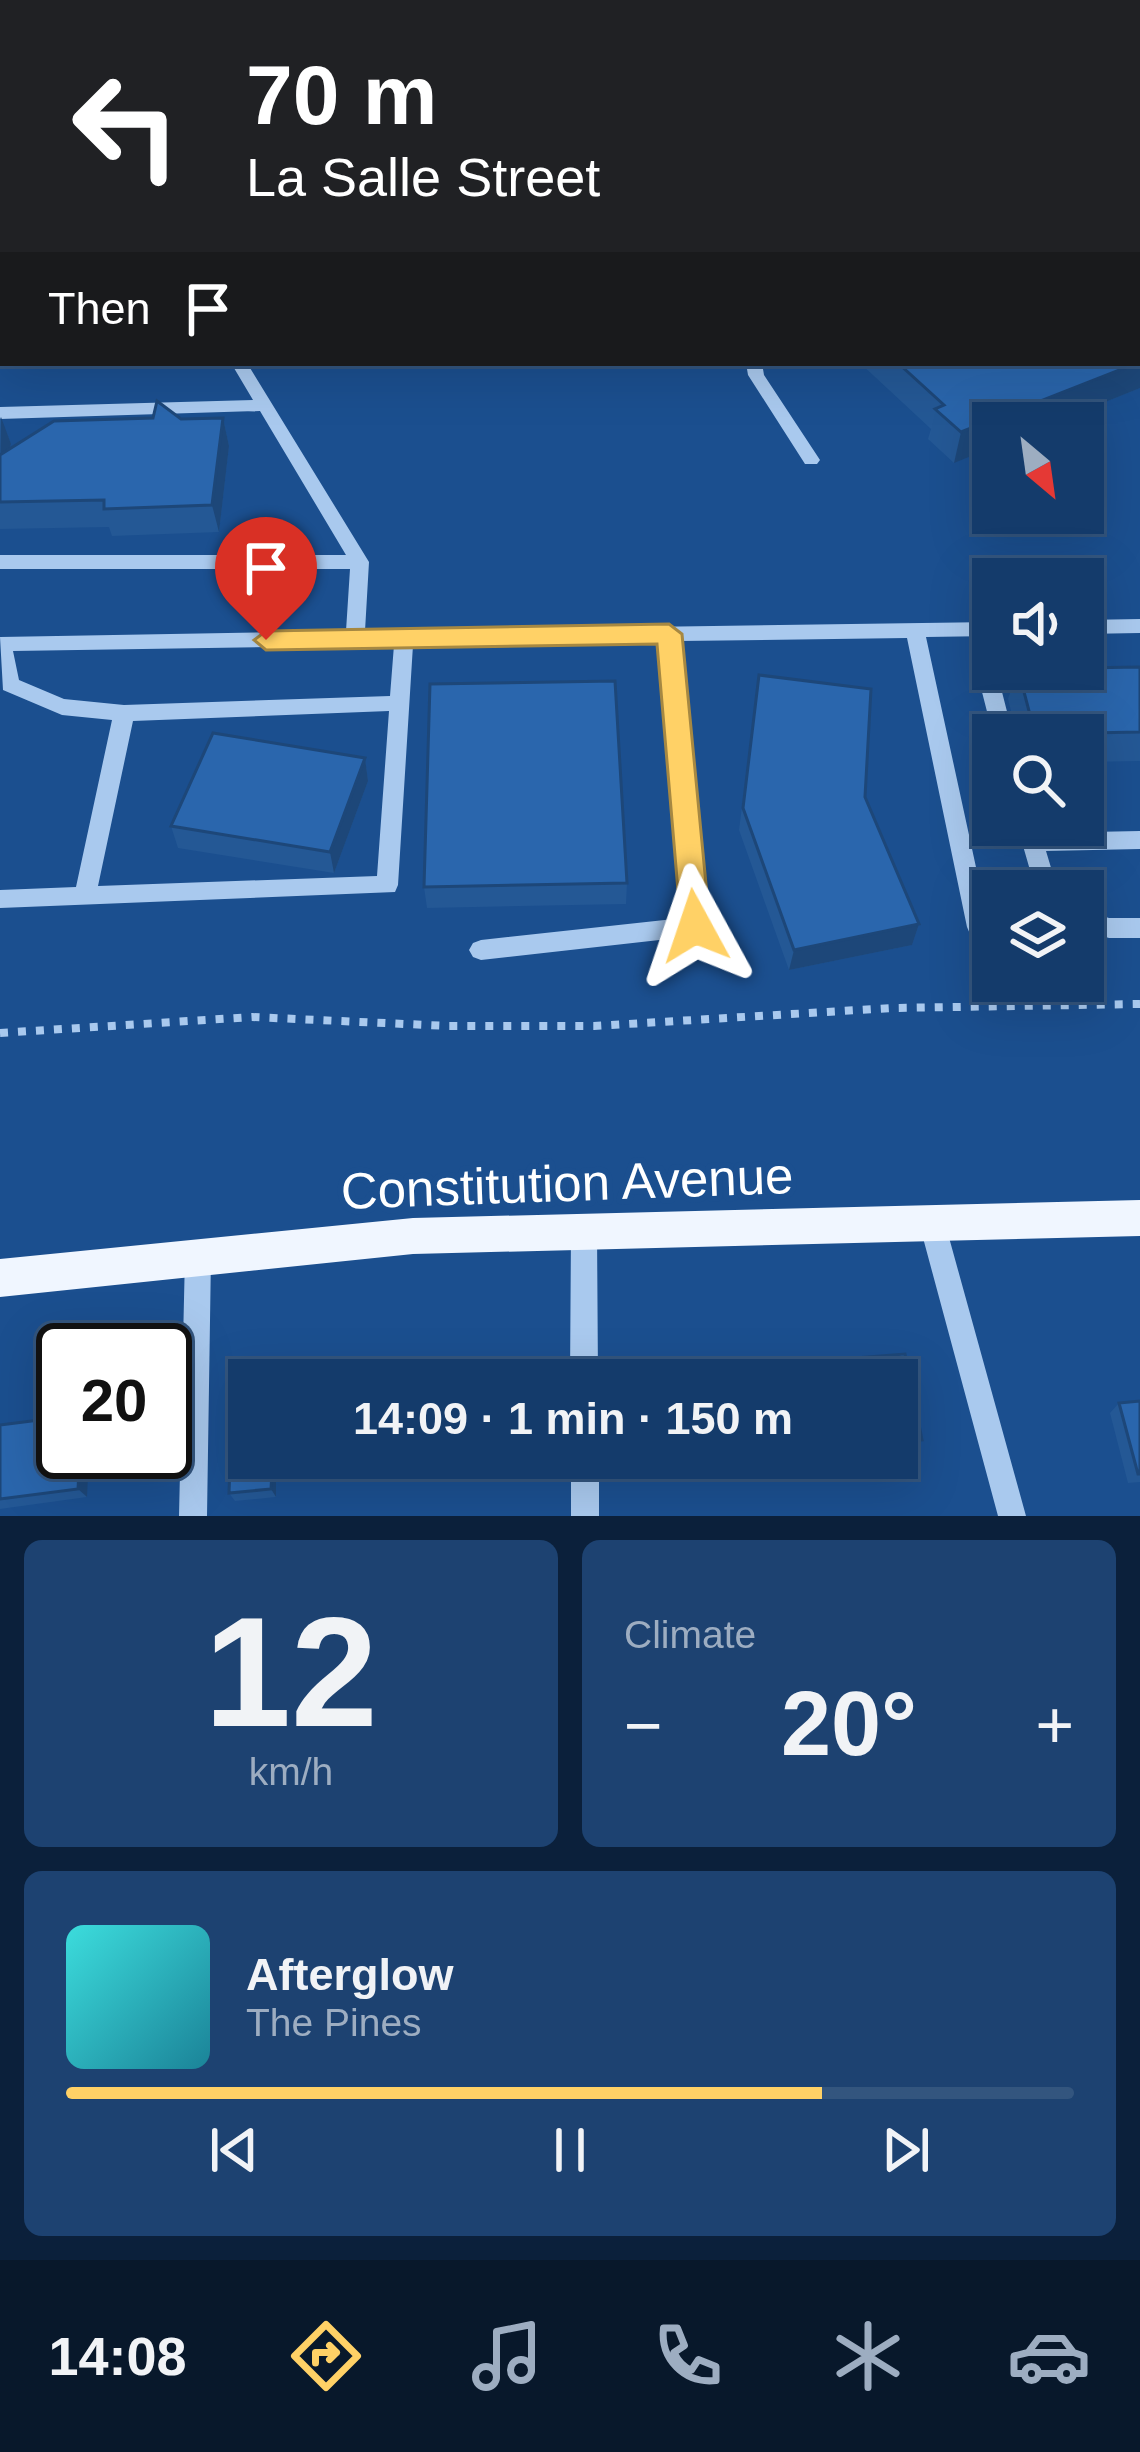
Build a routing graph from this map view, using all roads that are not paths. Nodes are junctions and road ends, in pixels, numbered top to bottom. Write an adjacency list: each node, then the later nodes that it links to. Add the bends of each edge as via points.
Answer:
1 (241, 366): 3 (street)
2 (754, 366): 5 (street)
3 (265, 405): 4 (street); 7 (street)
4 (0, 413)
5 (811, 460)
6 (0, 562): 7 (street)
7 (360, 562): 14 (street)
8 (1140, 626): 9 (street)
9 (1104, 627)
10 (972, 629): 11 (street)
11 (915, 630): 12 (street); 20 (street)
12 (669, 634): 13 (street); 25 (street, via 695,926)
13 (404, 638): 14 (street); 16 (street)
14 (355, 639): 15 (street)
15 (1, 644): 17 (street, via 10,685 62,707)
16 (400, 703): 17 (street); 21 (street, via 387,885)
17 (124, 713): 21 (street)
18 (1104, 838): 19 (street)
19 (1140, 840)
20 (972, 895)
21 (86, 896): 22 (street)
22 (0, 898)
23 (1104, 926): 24 (street)
24 (1140, 928)
25 (481, 950)
26 (1140, 1218): 27 (main road, Constitution Avenue)
27 (932, 1223): 28 (main road, Constitution Avenue); 35 (street)
28 (584, 1230): 29 (main road, Constitution Avenue, via 413,1235); 31 (street)
29 (198, 1256): 30 (main road, Constitution Avenue); 33 (street)
30 (0, 1278)
31 (584, 1359)
32 (585, 1479): 34 (street)
33 (193, 1516)
34 (585, 1516)
35 (1012, 1516)

